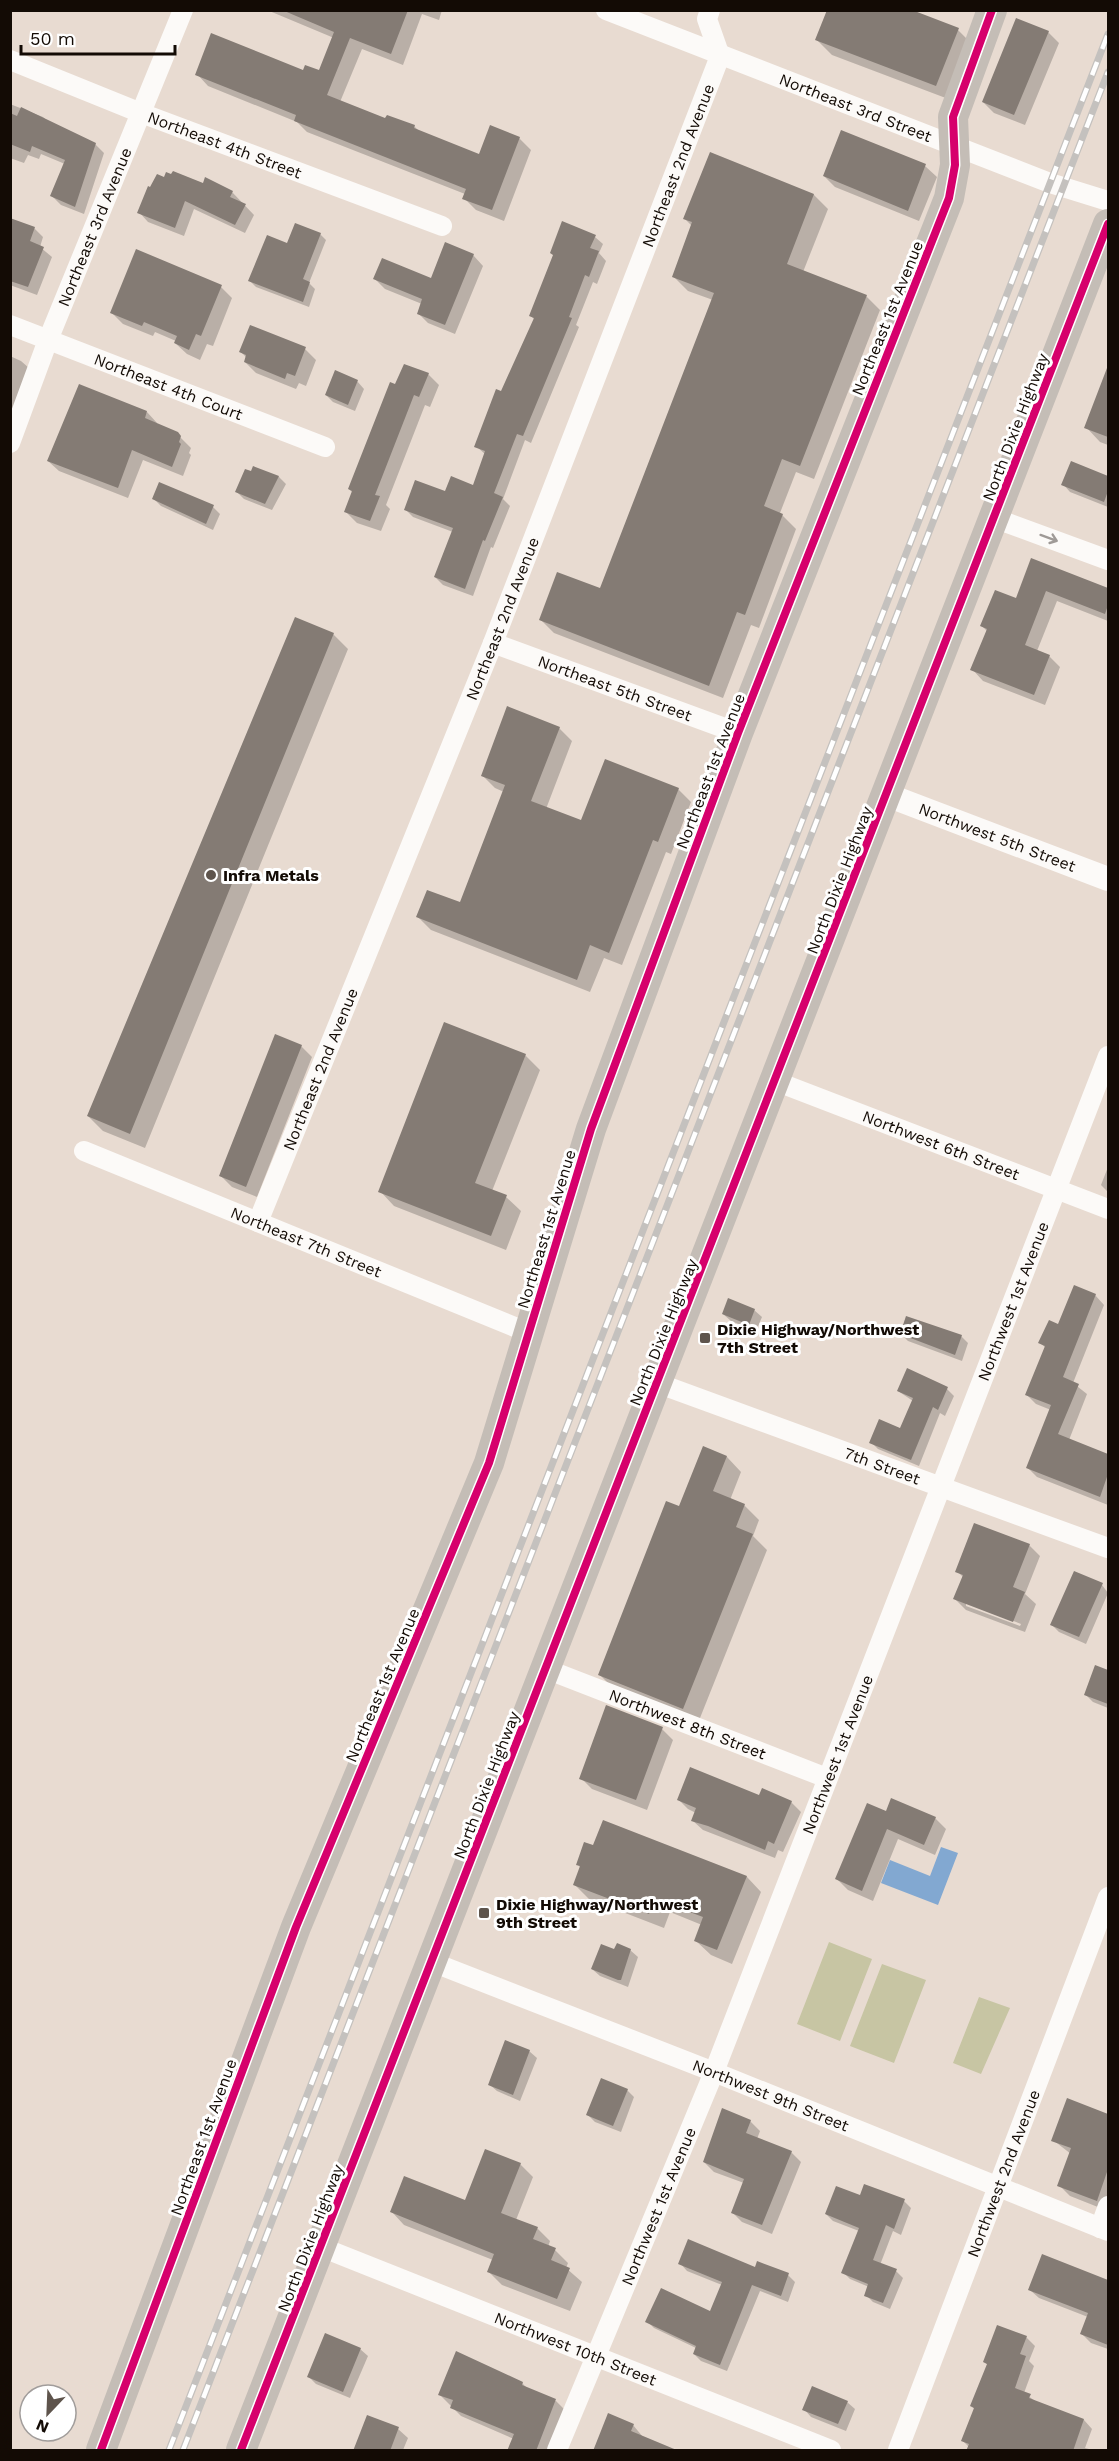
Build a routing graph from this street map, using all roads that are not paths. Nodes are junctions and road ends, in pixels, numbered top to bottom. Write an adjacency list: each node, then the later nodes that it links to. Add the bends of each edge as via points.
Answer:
1 (183, 10): 7 (street, Northeast 3rd Avenue)
2 (606, 10): 5 (street, Northeast 3rd Street)
3 (710, 10): 5 (street, via 707,19)
4 (992, 10): 8 (main road, Northeast 1st Avenue, via 953,117)
5 (720, 56): 8 (street, Northeast 3rd Street); 18 (street, Northeast 2nd Avenue)
6 (10, 60): 7 (street, Northeast 4th Street)
7 (141, 113): 11 (street, Northeast 4th Street); 13 (street, Northeast 3rd Avenue)
8 (954, 144): 9 (street, Northeast 3rd Street, via 1050,183); 19 (main road, Northeast 1st Avenue, via 949,198)
9 (1108, 201)
10 (1108, 224): 16 (main road, North Dixie Highway)
11 (442, 226)
12 (10, 325): 13 (street, Northeast 4th Court)
13 (48, 340): 14 (street, Northeast 3rd Avenue); 15 (street, Northeast 4th Court)
14 (10, 443)
15 (326, 447)
16 (994, 518): 17 (street, one-way to 17); 20 (main road, North Dixie Highway)
17 (1108, 560)
18 (493, 643): 19 (street, Northeast 5th Street); 27 (street, Northeast 2nd Avenue)
19 (738, 733): 28 (main road, Northeast 1st Avenue, via 591,1129)
20 (887, 795): 21 (street, Northwest 5th Street); 23 (main road, North Dixie Highway)
21 (1108, 879)
22 (1108, 1056): 25 (street, Northwest 1st Avenue)
23 (775, 1081): 25 (street, Northwest 6th Street); 29 (main road, North Dixie Highway)
24 (84, 1152): 27 (street, Northeast 7th Street)
25 (1058, 1189): 26 (street, Northwest 6th Street); 30 (street, Northwest 1st Avenue)
26 (1108, 1209)
27 (258, 1222): 28 (street, Northeast 7th Street)
28 (527, 1332): 42 (main road, Northeast 1st Avenue, via 489,1463 296,1927)
29 (657, 1383): 30 (street, 7th Street); 32 (main road, North Dixie Highway)
30 (942, 1488): 31 (street, 7th Street); 33 (street, Northwest 1st Avenue)
31 (1108, 1548)
32 (546, 1669): 33 (street, Northwest 8th Street); 35 (main road, North Dixie Highway)
33 (827, 1778): 36 (street, Northwest 1st Avenue)
34 (1108, 1898): 37 (street, Northwest 2nd Avenue)
35 (432, 1962): 36 (street, Northwest 9th Street); 40 (main road, North Dixie Highway)
36 (714, 2072): 37 (street, Northwest 9th Street); 41 (street, Northwest 1st Avenue)
37 (998, 2187): 39 (street, Northwest 9th Street); 46 (street, Northwest 2nd Avenue)
38 (1108, 2206): 39 (street)
39 (1104, 2230)
40 (321, 2247): 41 (street, Northwest 10th Street); 43 (main road, North Dixie Highway)
41 (594, 2356): 44 (street, Northwest 1st Avenue); 45 (street, Northwest 10th Street)
42 (101, 2451)
43 (241, 2451)
44 (557, 2451)
45 (831, 2451)
46 (898, 2451)

